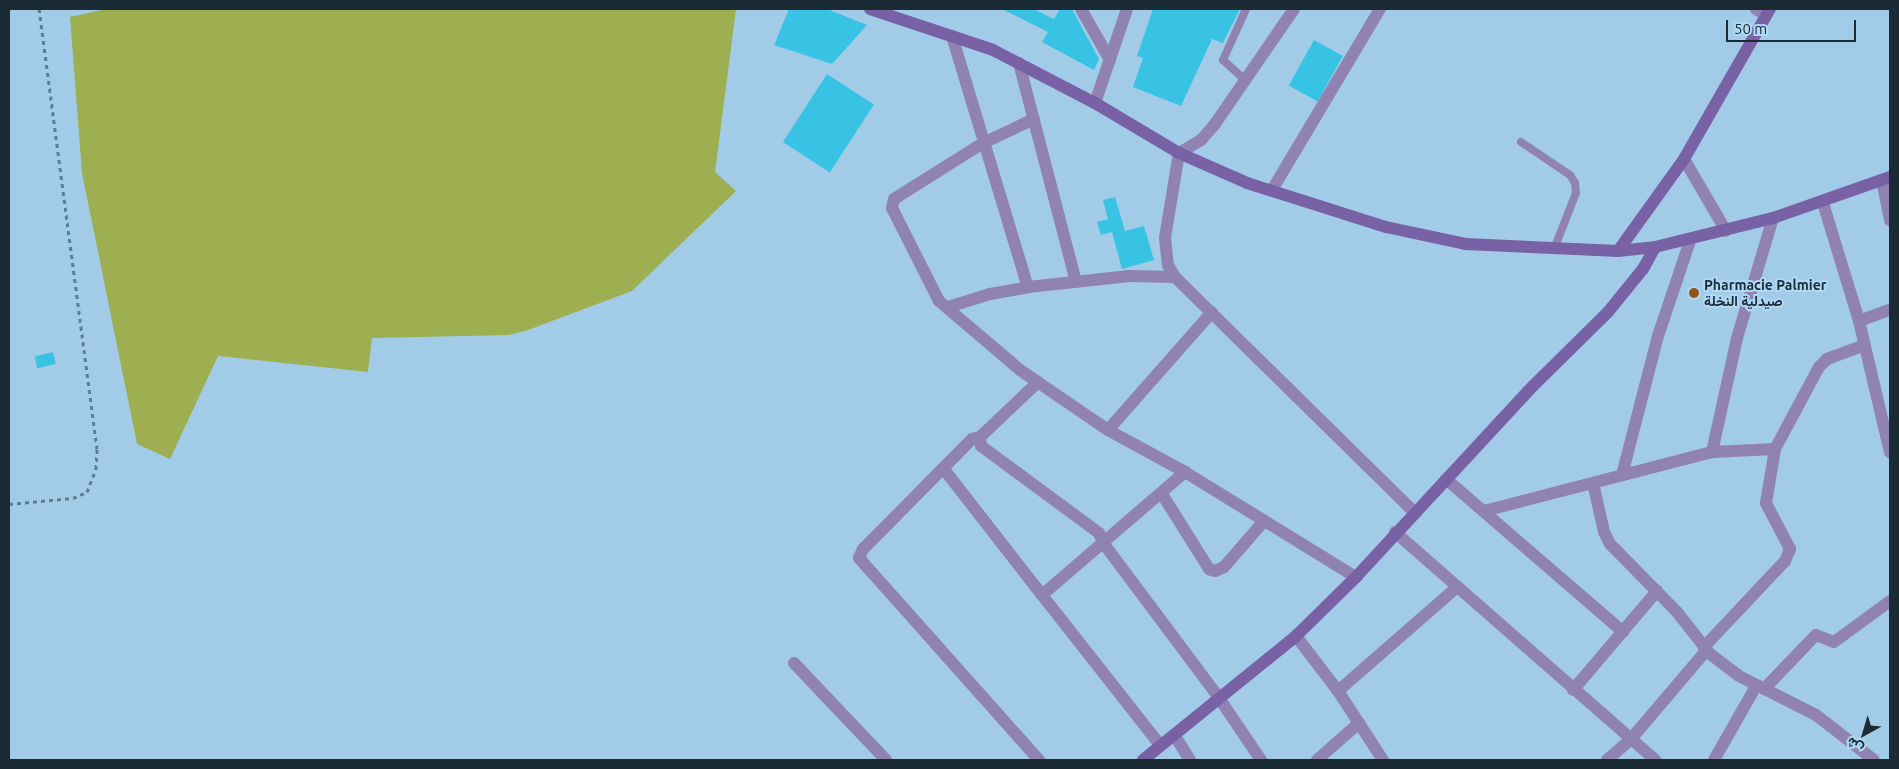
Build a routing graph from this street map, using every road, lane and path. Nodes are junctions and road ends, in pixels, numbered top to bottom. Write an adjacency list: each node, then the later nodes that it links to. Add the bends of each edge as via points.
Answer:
1 (39, 9): 50 (path, via 97,449 96,469 87,492 72,498)
2 (870, 9): 9 (main road)
3 (1081, 9): 10 (street)
4 (1127, 9): 10 (street)
5 (1246, 9): 12 (lane, via 1223,60)
6 (1294, 9): 12 (street)
7 (1380, 9): 20 (street)
8 (1764, 11): 18 (main road)
9 (952, 36): 11 (main road, via 994,50); 16 (street)
10 (1110, 60): 13 (street)
11 (1019, 63): 13 (main road); 14 (street)
12 (1246, 81): 17 (street, via 1201,140)
13 (1095, 103): 17 (main road)
14 (1034, 119): 16 (street); 30 (street)
15 (1521, 142): 27 (lane, via 1570,175 1575,183 1576,193)
16 (983, 143): 31 (street); 32 (street, via 898,194 892,204 928,284 939,301)
17 (1179, 153): 20 (main road, via 1247,183); 29 (street, via 1165,238 1168,264)
18 (1684, 159): 24 (street); 28 (main road)
19 (1886, 178): 21 (main road); 23 (street)
20 (1272, 190): 27 (main road, via 1386,227 1448,240)
21 (1823, 203): 22 (main road); 35 (street)
22 (1773, 218): 24 (main road); 42 (street, via 1737,338)
23 (1890, 220)
24 (1726, 231): 25 (main road)
25 (1690, 241): 26 (main road); 46 (street, via 1658,336)
26 (1655, 247): 28 (main road); 47 (main road, via 1643,270 1618,300)
27 (1554, 249): 28 (main road)
28 (1618, 251)
29 (1175, 277): 30 (street, via 1129,276); 34 (street)
30 (1076, 282): 31 (street)
31 (1028, 287): 32 (street)
32 (948, 307): 37 (street, via 986,342)
33 (1890, 310): 35 (street)
34 (1212, 312): 39 (street); 52 (street)
35 (1859, 321): 36 (street)
36 (1865, 345): 38 (street); 41 (street, via 1827,359 1819,367)
37 (1038, 382): 39 (street); 40 (street)
38 (1886, 412): 43 (street)
39 (1108, 430): 45 (street)
40 (980, 437): 44 (street, via 972,439); 55 (street, via 981,446 1099,533)
41 (1775, 449): 42 (street); 63 (street, via 1766,503 1790,549 1787,558)
42 (1712, 452): 46 (street)
43 (1890, 452)
44 (943, 468): 59 (street); 74 (street, via 863,549 859,558)
45 (1185, 472): 49 (street); 53 (street)
46 (1622, 475): 48 (street)
47 (1446, 479): 51 (street); 52 (main road)
48 (1593, 483): 51 (street); 58 (street, via 1604,532 1610,544)
49 (1162, 494): 53 (street, via 1209,569 1215,571 1224,567); 55 (street)
50 (9, 504)
51 (1484, 511): 61 (street)
52 (1415, 513): 54 (main road)
53 (1264, 521): 56 (street)
54 (1395, 532): 56 (main road); 57 (street)
55 (1104, 544): 59 (street); 68 (street)
56 (1356, 577): 62 (main road)
57 (1456, 588): 66 (street); 67 (street)
58 (1657, 592): 61 (street); 63 (street)
59 (1042, 595): 72 (street)
60 (1890, 601): 65 (street, via 1834,642 1816,635)
61 (1623, 632): 66 (street)
62 (1296, 636): 67 (street); 68 (main road)
63 (1704, 647): 65 (street, via 1723,665); 71 (street, via 1705,652)
64 (794, 664): 73 (street)
65 (1760, 687): 82 (street); 83 (street, via 1824,720)
66 (1573, 690): 71 (street)
67 (1338, 691): 69 (street)
68 (1219, 698): 70 (main road); 77 (street)
69 (1359, 723): 78 (street); 79 (street)
70 (1175, 736): 72 (main road); 76 (street)
71 (1631, 739): 80 (street); 81 (street)
72 (1160, 745): 75 (main road)
73 (886, 760)
74 (1039, 760)
75 (1143, 760)
76 (1190, 760)
77 (1261, 760)
78 (1317, 760)
79 (1383, 760)
80 (1606, 760)
81 (1655, 760)
82 (1714, 760)
83 (1874, 760)

